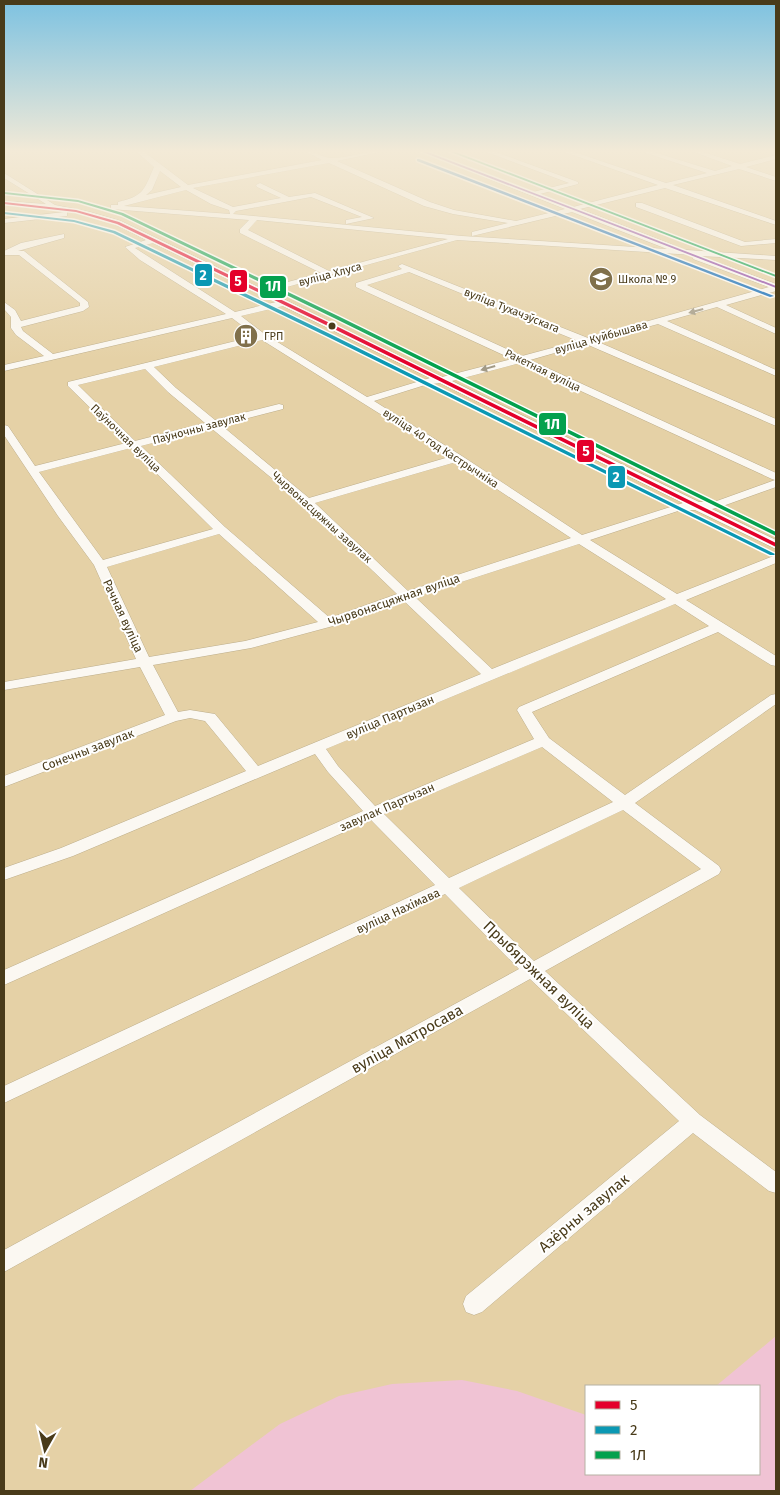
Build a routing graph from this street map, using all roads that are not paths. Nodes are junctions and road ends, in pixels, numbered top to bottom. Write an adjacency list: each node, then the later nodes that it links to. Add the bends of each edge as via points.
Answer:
1 (113, 221): 13 (street)
2 (252, 221): 20 (street, via 242,230)
3 (284, 221): 10 (street)
4 (359, 221): 10 (street)
5 (505, 221): 9 (street)
6 (527, 221): 9 (street, вуліца Хлуса)
7 (601, 221): 15 (street)
8 (680, 221): 14 (street, via 744,244)
9 (518, 223): 12 (street, вуліца Хлуса)
10 (338, 226): 12 (street)
11 (61, 236): 16 (street, via 24,244)
12 (462, 238): 15 (street); 18 (street, вуліца Хлуса)
13 (154, 240): 22 (street); 26 (street, вуліца 40 год Кастрычніка, via 129,247)
14 (776, 241)
15 (681, 251): 17 (street); 21 (street)
16 (7, 253): 28 (street, via 21,252 27,256 85,306)
17 (776, 258)
18 (384, 259): 19 (street, вуліца Тухачэўскага); 20 (street, вуліца Хлуса)
19 (410, 269): 31 (street, вуліца Тухачэўскага); 33 (street, Ракетная вуліца, via 359,285)
20 (329, 274): 22 (street, вуліца Хлуса)
21 (776, 288): 25 (street, вуліца Куйбышава)
22 (261, 292): 23 (street)
23 (285, 303): 26 (street); 37 (street)
24 (4, 305): 28 (street, via 16,316)
25 (719, 305): 27 (street, вуліца Куйбышава, one-way to 27); 29 (street)
26 (234, 314): 30 (street, вуліца 40 год Кастрычніка); 32 (street)
27 (659, 321): 31 (street, вуліца Куйбышава); 36 (street)
28 (18, 325): 32 (street, via 19,333)
29 (776, 331)
30 (263, 338): 34 (street, Паўночная вуліца); 38 (street, вуліца 40 год Кастрычніка)
31 (587, 341): 33 (street, вуліца Куйбышава); 40 (street, вуліца Тухачэўскага)
32 (51, 357): 35 (street)
33 (521, 359): 37 (street, вуліца Куйбышава, one-way to 37); 46 (street, Ракетная вуліца)
34 (148, 366): 41 (street, Чырвонасцяжны завулак); 43 (street, Паўночная вуліца, via 71,384)
35 (4, 368)
36 (776, 373)
37 (442, 380): 38 (street, вуліца Куйбышава, via 424,382); 49 (street)
38 (367, 400): 44 (street, вуліца 40 год Кастрычніка)
39 (279, 407): 41 (street, Паўночны завулак)
40 (776, 423)
41 (212, 424): 43 (street, Паўночны завулак); 48 (street, Чырвонасцяжны завулак)
42 (4, 428): 45 (street, Рачная вуліца)
43 (134, 445): 45 (street, Паўночны завулак); 50 (street, Паўночная вуліца)
44 (458, 458): 48 (street); 51 (street, вуліца 40 год Кастрычніка)
45 (33, 470): 54 (street, Рачная вуліца)
46 (776, 477)
47 (776, 483): 49 (street, Чырвонасцяжная вуліца, via 716,505)
48 (307, 502): 55 (street, Чырвонасцяжны завулак)
49 (698, 506): 51 (street, Чырвонасцяжная вуліца, via 680,507); 52 (street)
50 (221, 530): 54 (street); 57 (street, Паўночная вуліца)
51 (580, 539): 55 (street, Чырвонасцяжная вуліца); 56 (street, вуліца 40 год Кастрычніка)
52 (776, 544)
53 (776, 559): 56 (street, вуліца Партызан)
54 (100, 565): 60 (street, Рачная вуліца)
55 (408, 595): 57 (street, Чырвонасцяжная вуліца); 61 (street, Чырвонасцяжны завулак)
56 (676, 600): 58 (street, вуліца 40 год Кастрычніка); 61 (street, вуліца Партызан)
57 (328, 623): 60 (street, Чырвонасцяжная вуліца, via 246,645)
58 (720, 626): 59 (street, вуліца 40 год Кастрычніка); 65 (street, via 524,710)
59 (776, 662)
60 (145, 663): 62 (street, Чырвонасцяжная вуліца); 64 (street, Рачная вуліца)
61 (490, 675): 66 (street, вуліца Партызан)
62 (4, 686)
63 (776, 698): 69 (street, вуліца Нахімава)
64 (173, 717): 67 (street, via 190,714 210,717); 68 (street, Сонечны завулак)
65 (543, 741): 69 (street); 70 (street, завулак Партызан)
66 (318, 748): 67 (street, вуліца Партызан); 70 (street, Прыбярэжная вуліца)
67 (256, 774): 71 (street, вуліца Партызан, via 67,852)
68 (4, 782)
69 (624, 803): 72 (street, вуліца Нахімава); 73 (street, вуліца Матросава, via 713,870)
70 (373, 813): 72 (street, Прыбярэжная вуліца); 74 (street, завулак Партызан)
71 (4, 874)
72 (448, 887): 73 (street, Прыбярэжная вуліца); 75 (street, вуліца Нахімава)
73 (532, 969): 76 (street, Прыбярэжная вуліца); 78 (street, вуліца Матросава)
74 (4, 978)
75 (4, 1095)
76 (693, 1121): 77 (street, Прыбярэжная вуліца); 79 (street, Азёрны завулак)
77 (776, 1184)
78 (4, 1262)
79 (474, 1304)

